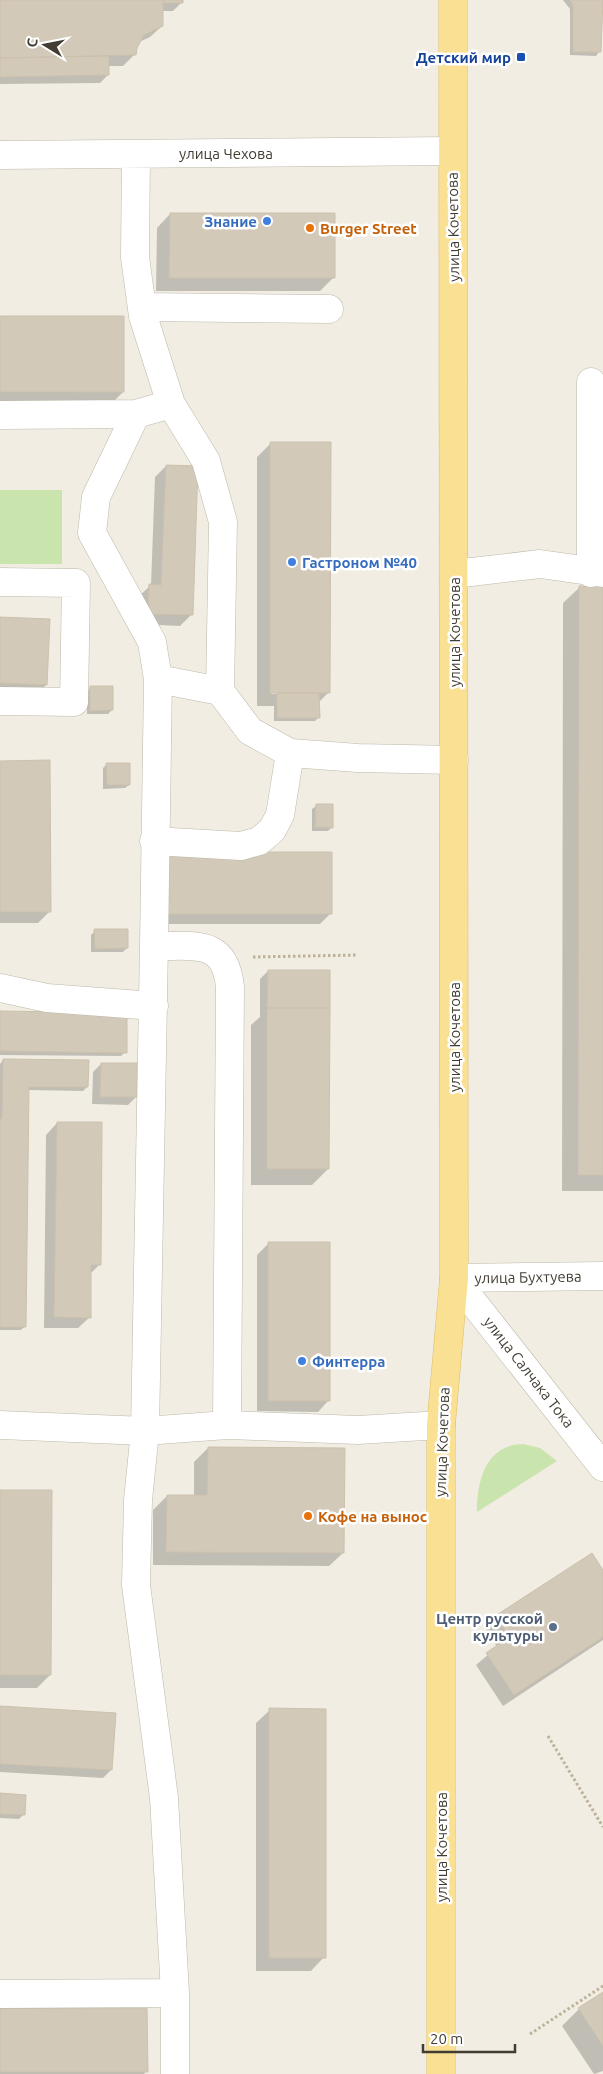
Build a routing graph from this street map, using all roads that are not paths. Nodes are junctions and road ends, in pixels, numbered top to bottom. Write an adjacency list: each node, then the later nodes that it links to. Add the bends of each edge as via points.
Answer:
1 (453, 0): 2 (main road, улица Кочетова)
2 (452, 151): 4 (street, улица Чехова); 12 (main road, улица Кочетова)
3 (0, 154): 4 (street, улица Чехова)
4 (136, 154): 5 (street, via 135,257)
5 (142, 307): 6 (street); 8 (street)
6 (329, 309)
7 (591, 382): 11 (street)
8 (171, 404): 10 (street); 15 (street, via 206,461 223,522)
9 (0, 414): 10 (street)
10 (136, 414): 14 (street, via 96,497 92,533 152,642)
11 (597, 573): 12 (street, via 540,564)
12 (454, 574): 18 (main road, улица Кочетова)
13 (0, 582): 16 (street, via 76,583 74,702)
14 (158, 679): 15 (street); 19 (street)
15 (220, 691): 17 (street, via 250,731)
16 (0, 701)
17 (290, 753): 18 (street); 19 (street, via 280,815 272,830 259,841 241,846)
18 (454, 760): 24 (main road, улица Кочетова)
19 (154, 841): 20 (street)
20 (154, 946): 22 (street); 26 (street, via 210,948 220,956 228,970)
21 (0, 988): 22 (street, via 48,998)
22 (154, 1006): 28 (street)
23 (603, 1276): 24 (street, улица Бухтуева)
24 (454, 1278): 27 (main road, улица Кочетова); 29 (street, улица Салчака Тока)
25 (0, 1425): 28 (street)
26 (226, 1425): 27 (street, via 358,1430); 28 (street)
27 (441, 1425): 33 (main road, улица Кочетова)
28 (145, 1431): 31 (street, via 138,1500 136,1585 164,1798)
29 (603, 1467)
30 (0, 1994): 31 (street)
31 (175, 1994): 32 (street)
32 (176, 2074)
33 (441, 2074)

